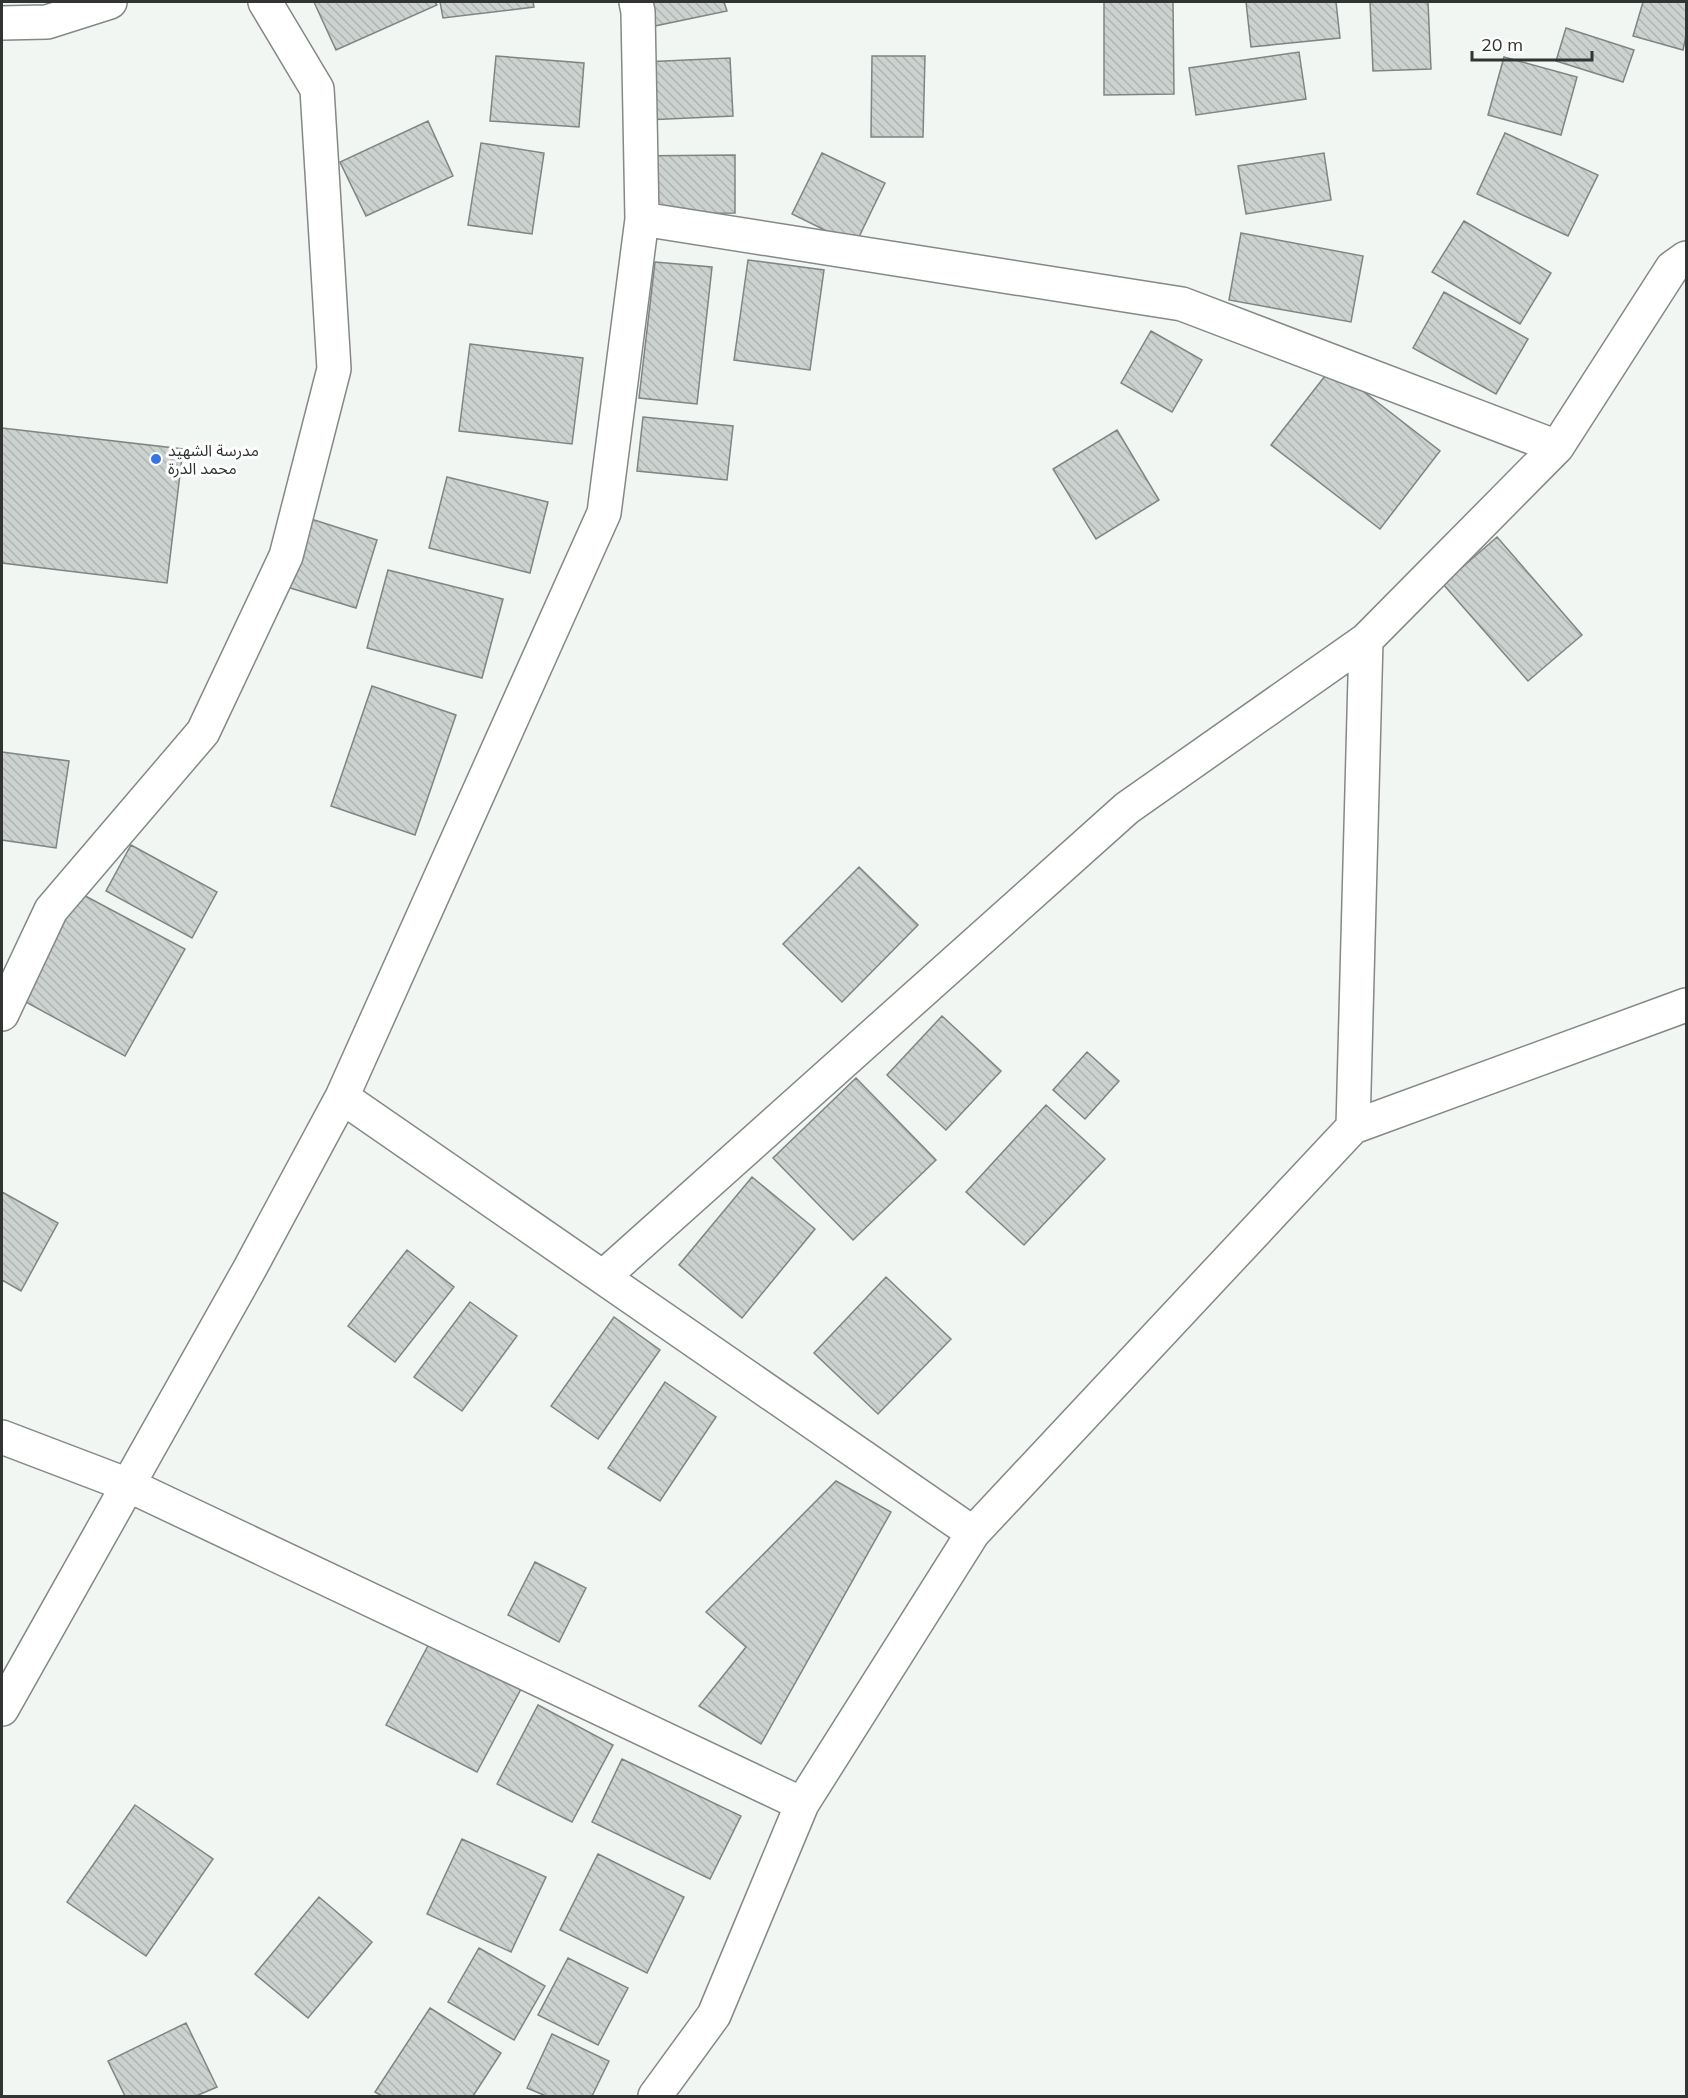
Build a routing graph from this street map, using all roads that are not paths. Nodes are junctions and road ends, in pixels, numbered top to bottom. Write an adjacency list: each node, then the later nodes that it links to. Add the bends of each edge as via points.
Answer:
1 (110, 2): 4 (street, via 47,22)
2 (265, 2): 10 (street, via 317,89 334,369 286,556 203,732 51,910)
3 (636, 2): 5 (street)
4 (2, 23)
5 (642, 219): 7 (street, via 1182,303); 11 (street, via 604,513)
6 (1686, 258): 7 (street, via 1672,268)
7 (1557, 447): 8 (street)
8 (1366, 640): 12 (street); 13 (street, via 1127,808)
9 (1686, 1005): 12 (street)
10 (2, 1014)
11 (342, 1097): 13 (street); 15 (street)
12 (1353, 1127): 16 (street)
13 (603, 1277): 16 (street)
14 (2, 1437): 15 (street)
15 (128, 1485): 17 (street); 18 (street)
16 (973, 1533): 18 (street)
17 (2, 1709)
18 (802, 1804): 19 (street, via 714,2014)
19 (655, 2097)

